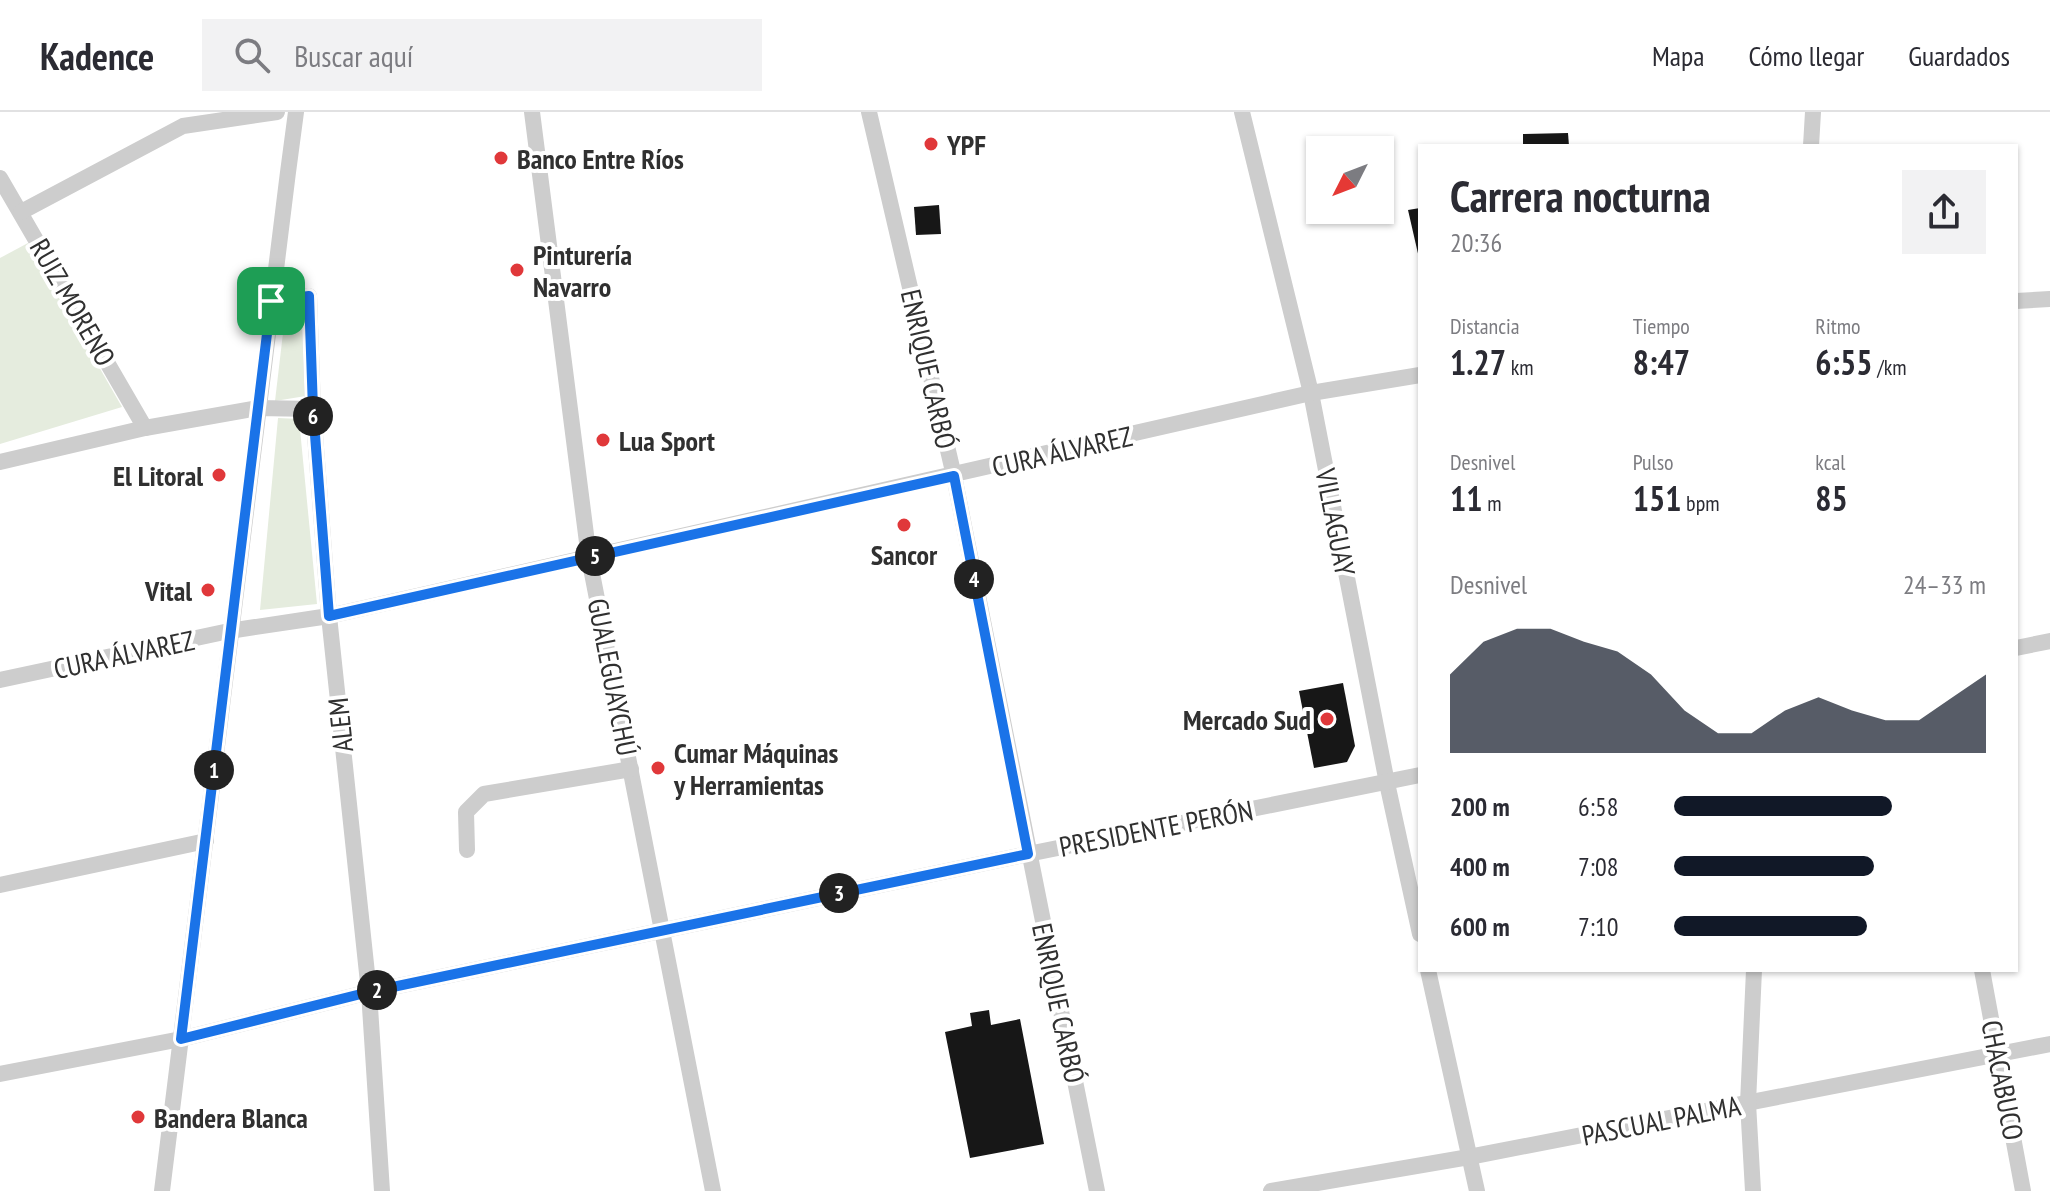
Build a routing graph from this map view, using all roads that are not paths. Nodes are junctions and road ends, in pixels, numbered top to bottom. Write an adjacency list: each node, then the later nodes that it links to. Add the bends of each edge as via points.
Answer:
1 (277, 112): 9 (street, via 183,126)
2 (296, 112): 11 (street)
3 (532, 112): 20 (street, GUALEGUAYCHÚ)
4 (869, 112): 19 (street, ENRIQUE CARBÓ)
5 (1242, 112): 14 (street, VILLAGUAY)
6 (1813, 112): 7 (street)
7 (1811, 144)
8 (0, 178): 9 (street, RUIZ MORENO)
9 (21, 212): 17 (street, RUIZ MORENO)
10 (2050, 299): 12 (street)
11 (271, 301): 15 (street); 16 (street, ALEM, via 309,296)
12 (2018, 301)
13 (1418, 375): 14 (street, CURA ÁLVAREZ)
14 (1311, 393): 19 (street, CURA ÁLVAREZ); 28 (street, VILLAGUAY)
15 (258, 408): 16 (street); 17 (street); 22 (street)
16 (313, 409): 21 (street, ALEM)
17 (145, 428): 18 (street)
18 (0, 462)
19 (954, 476): 20 (street, CURA ÁLVAREZ); 31 (street, ENRIQUE CARBÓ)
20 (589, 558): 21 (street, CURA ÁLVAREZ); 26 (street, GUALEGUAYCHÚ)
21 (329, 616): 22 (street, CURA ÁLVAREZ); 38 (street, ALEM)
22 (229, 631): 25 (street, CURA ÁLVAREZ); 29 (street)
23 (2050, 641): 24 (street)
24 (2018, 648)
25 (0, 680)
26 (631, 769): 30 (street, via 484,794 466,812); 34 (street, GUALEGUAYCHÚ)
27 (1418, 775): 28 (street, PRESIDENTE PERÓN)
28 (1387, 783): 31 (street, PRESIDENTE PERÓN); 33 (street, VILLAGUAY)
29 (206, 841): 32 (street); 39 (street)
30 (467, 850)
31 (1028, 854): 34 (street, PRESIDENTE PERÓN); 48 (street, ENRIQUE CARBÓ)
32 (0, 885)
33 (1418, 925)
34 (663, 930): 38 (street, PRESIDENTE PERÓN); 47 (street, GUALEGUAYCHÚ)
35 (1428, 972): 44 (street)
36 (1754, 972): 43 (street)
37 (1982, 972): 41 (street, CHACABUCO)
38 (369, 992): 39 (street, PRESIDENTE PERÓN); 46 (street, ALEM)
39 (181, 1039): 42 (street, PRESIDENTE PERÓN); 45 (street)
40 (2050, 1044): 41 (street, PASCUAL PALMA)
41 (1999, 1055): 43 (street, PASCUAL PALMA); 52 (street, CHACABUCO)
42 (0, 1074)
43 (1748, 1103): 44 (street, PASCUAL PALMA); 51 (street)
44 (1469, 1157): 49 (street, PASCUAL PALMA); 50 (street)
45 (162, 1191)
46 (382, 1191)
47 (713, 1191)
48 (1097, 1191)
49 (1271, 1191)
50 (1477, 1191)
51 (1753, 1191)
52 (2023, 1191)

